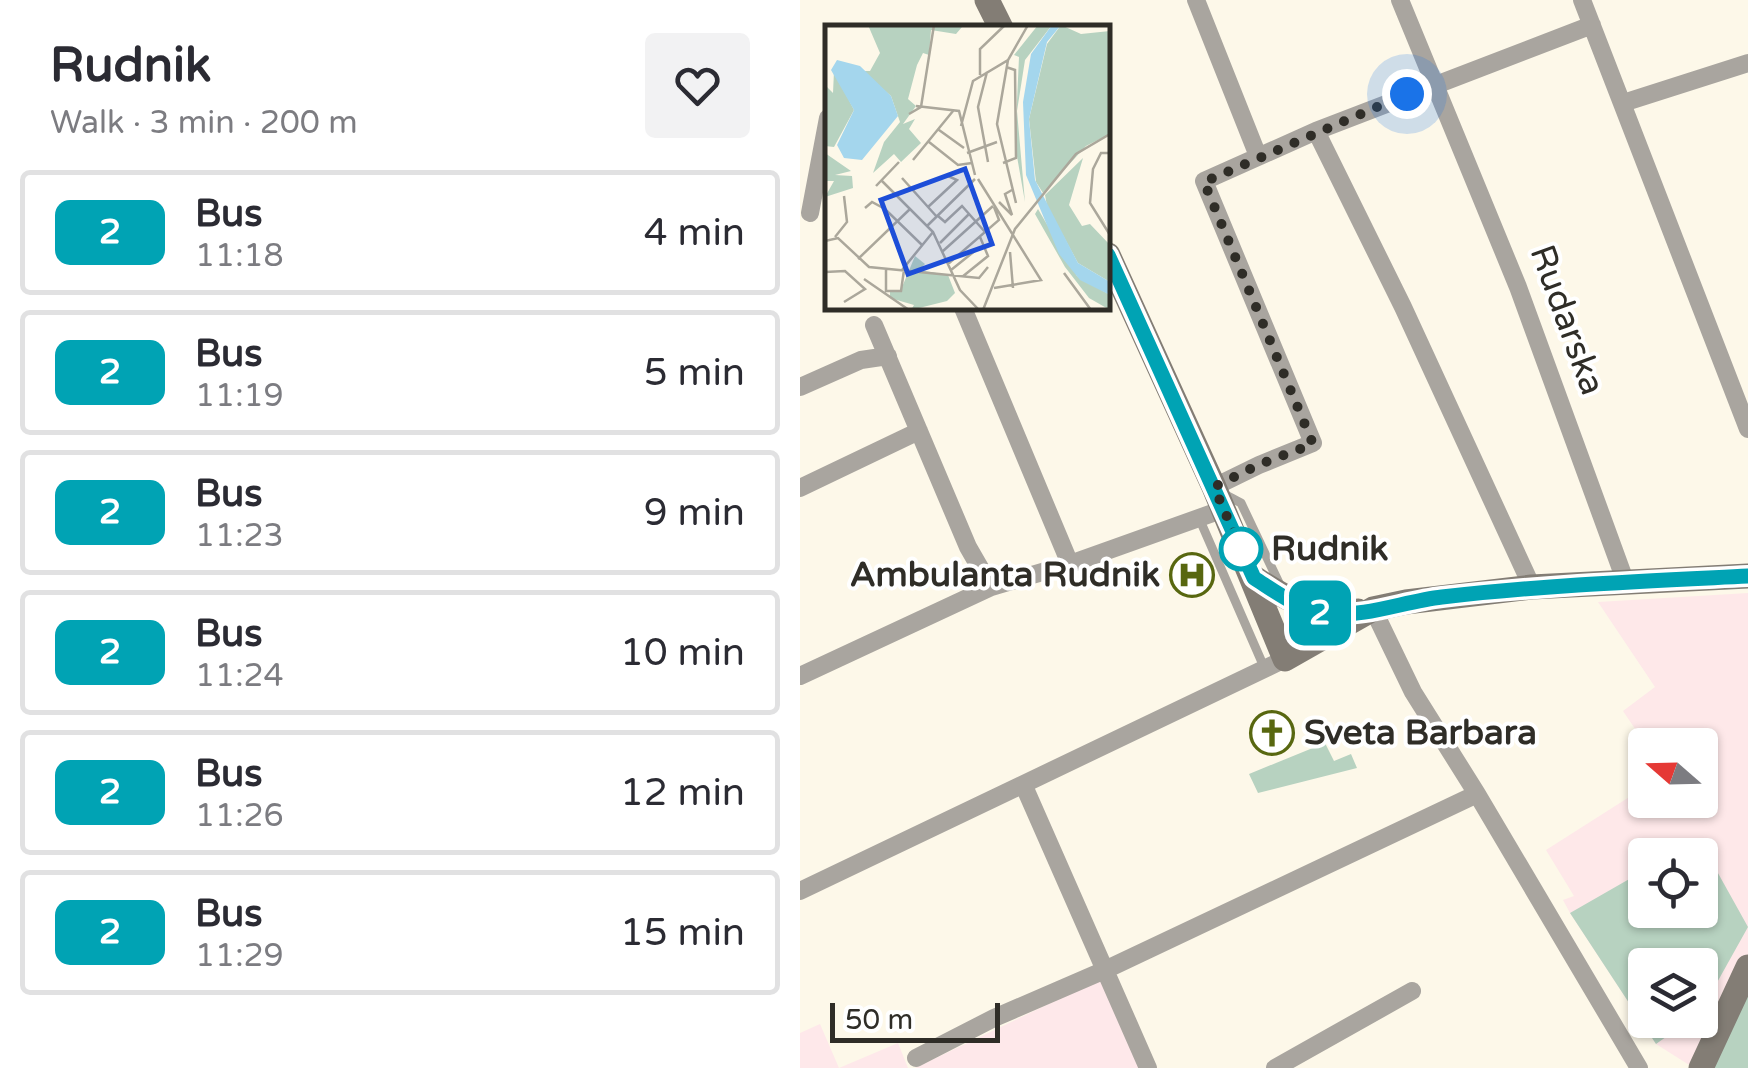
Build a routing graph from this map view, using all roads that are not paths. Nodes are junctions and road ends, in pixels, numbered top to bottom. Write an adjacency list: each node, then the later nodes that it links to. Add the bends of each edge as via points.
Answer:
1 (987, 0): 5 (street)
2 (1196, 0): 12 (street)
3 (1400, 0): 8 (street, Rudarska)
4 (1582, 0): 6 (street)
5 (1000, 25)
6 (1592, 25): 8 (street); 9 (street)
7 (1748, 63): 9 (street)
8 (1437, 82): 10 (street); 27 (street, Rudarska)
9 (1623, 103): 19 (street)
10 (1316, 131): 12 (street); 28 (street)
11 (825, 134): 13 (street)
12 (1258, 156): 22 (street, via 1204,182 1313,444 1258,465)
13 (810, 213)
14 (1110, 259): 22 (street)
15 (964, 310): 24 (street)
16 (874, 325): 17 (street)
17 (888, 356): 18 (street, via 861,360); 20 (street)
18 (800, 387)
19 (1748, 429)
20 (920, 431): 21 (street); 29 (street)
21 (800, 488)
22 (1218, 495): 23 (street); 26 (street); 30 (lane, via 1241,503)
23 (1199, 518): 24 (street); 32 (lane)
24 (1070, 564): 29 (street)
25 (1748, 576): 27 (street)
26 (1254, 578): 30 (street); 32 (street)
27 (1626, 583): 28 (street)
28 (1532, 587): 31 (street)
29 (991, 588): 33 (street)
30 (1294, 602): 31 (street, via 1324,614)
31 (1373, 608): 32 (street); 35 (street, via 1413,692)
32 (1275, 664): 34 (street)
33 (800, 676)
34 (1024, 786): 36 (street); 38 (street)
35 (1477, 794): 38 (street); 43 (street)
36 (800, 891)
37 (1748, 967): 44 (street)
38 (1104, 970): 40 (street); 41 (street)
39 (1412, 991): 42 (street)
40 (911, 1062)
41 (1148, 1068)
42 (1275, 1068)
43 (1639, 1068)
44 (1702, 1068)

